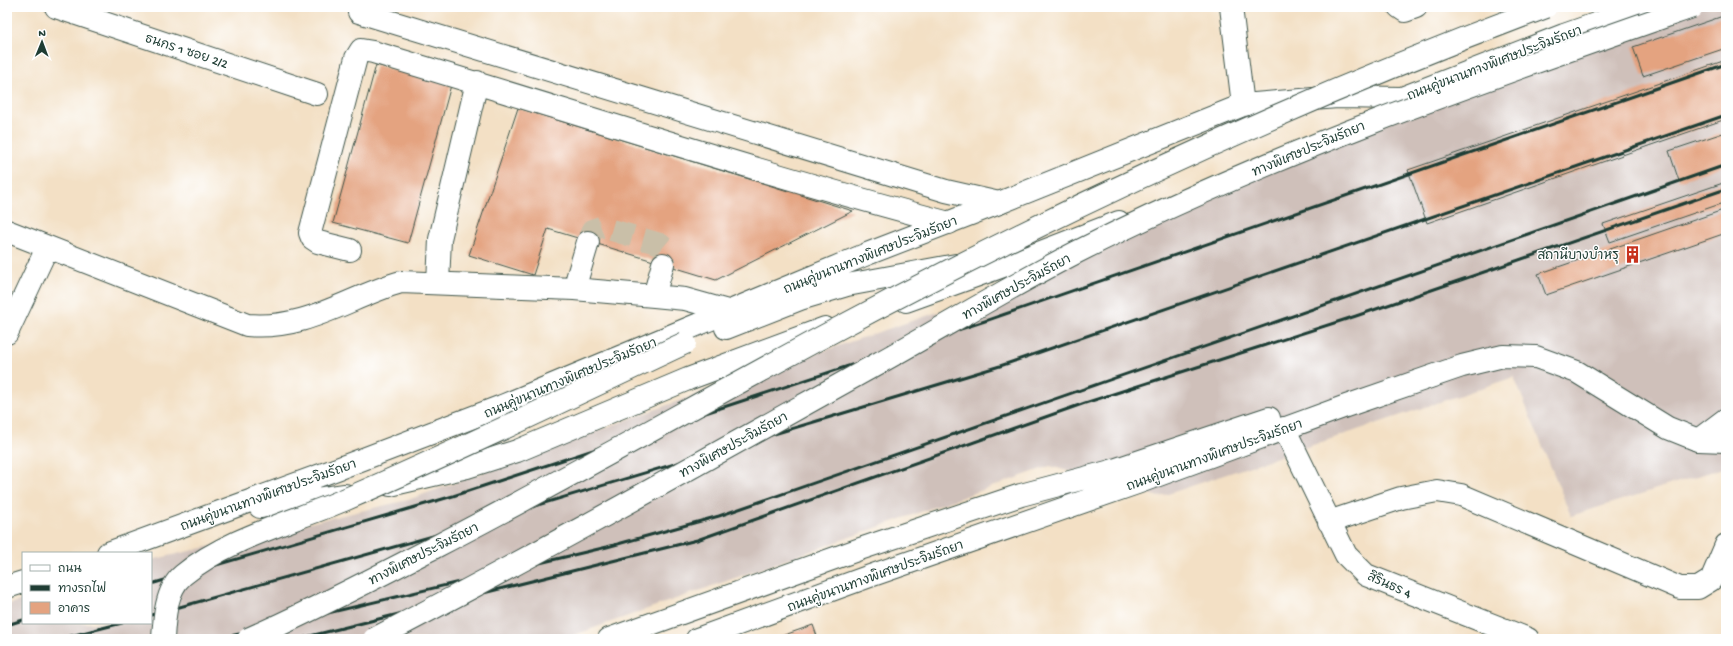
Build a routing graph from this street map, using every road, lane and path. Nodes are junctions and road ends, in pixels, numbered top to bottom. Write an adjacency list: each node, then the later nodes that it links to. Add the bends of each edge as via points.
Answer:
1 (56, 7): 10 (main road, ธนกร 1 ซอย 2/2)
2 (1230, 7): 12 (main road)
3 (1399, 7): 4 (main road, via 1405,11)
4 (1416, 7)
5 (1546, 7): 41 (main road, ทางพิเศษประจิมรัถยา, bridge, via 1434,49 1301,105 1173,162 1021,235 829,334 518,503 305,614)
6 (1644, 7): 11 (main road, ถนนคู่ขนานทางพิเศษประจิมรัถยา, via 1564,34)
7 (1692, 7): 42 (main road, ทางพิเศษประจิมรัถยา, bridge, via 1451,92 1333,137 1197,196 1076,253 494,577)
8 (359, 12): 13 (main road, via 946,191)
9 (477, 82): 14 (main road, via 861,200); 18 (main road, via 373,52 361,50 358,53 310,233 318,242); 22 (main road, via 440,239)
10 (317, 94)
11 (1402, 98): 12 (main road, ถนนคู่ขนานทางพิเศษประจิมรัถยา, via 1338,97); 20 (main road, via 1125,220)
12 (1243, 105): 13 (main road, ถนนคู่ขนานทางพิเศษประจิมรัถยา)
13 (999, 203): 14 (main road, ถนนคู่ขนานทางพิเศษประจิมรัถยา)
14 (949, 223): 19 (main road, ถนนคู่ขนานทางพิเศษประจิมรัถยา)
15 (7, 231): 17 (main road)
16 (588, 242): 23 (main road)
17 (47, 248): 22 (main road, via 247,326 268,327 301,322 378,289 402,282); 26 (main road)
18 (350, 250)
19 (867, 254): 25 (main road, ถนนคู่ขนานทางพิเศษประจิมรัถยา); 27 (main road)
20 (1031, 256): 27 (main road, via 946,266 847,285 800,299); 33 (main road, via 770,348 688,379 517,451 467,468 339,496)
21 (664, 264): 24 (main road)
22 (438, 283): 23 (main road)
23 (574, 289): 24 (main road)
24 (654, 296): 25 (main road, via 685,299)
25 (728, 311): 33 (main road, ถนนคู่ขนานทางพิเศษประจิมรัถยา, via 502,406)
26 (7, 333)
27 (685, 343): 40 (main road, bridge, via 416,468 213,553 181,576 168,599)
28 (1346, 406): 30 (main road, ถนนคู่ขนานทางพิเศษประจิมรัถยา); 31 (main road, ถนนคู่ขนานทางพิเศษประจิมรัถยา, via 1462,366 1503,356 1536,358 1578,372 1668,428); 43 (main road, via 1287,412 1111,471 1021,495)
29 (1726, 419): 31 (main road)
30 (1284, 428): 34 (main road, สิรินธร 4); 39 (main road, ถนนคู่ขนานทางพิเศษประจิมรัถยา)
31 (1698, 440): 32 (main road, ถนนคู่ขนานทางพิเศษประจิมรัถยา)
32 (1726, 441)
33 (216, 514): 36 (main road, ถนนคู่ขนานทางพิเศษประจิมรัถยา)
34 (1329, 522): 35 (main road, via 1400,498 1437,491 1461,495 1680,588 1698,588 1711,580); 44 (main road, สิรินธร 4, via 1346,554 1366,575)
35 (1726, 545)
36 (111, 552)
37 (22, 582): 38 (main road)
38 (7, 587)
39 (703, 638)
40 (163, 639)
41 (248, 639)
42 (374, 639)
43 (609, 639)
44 (1528, 639)

